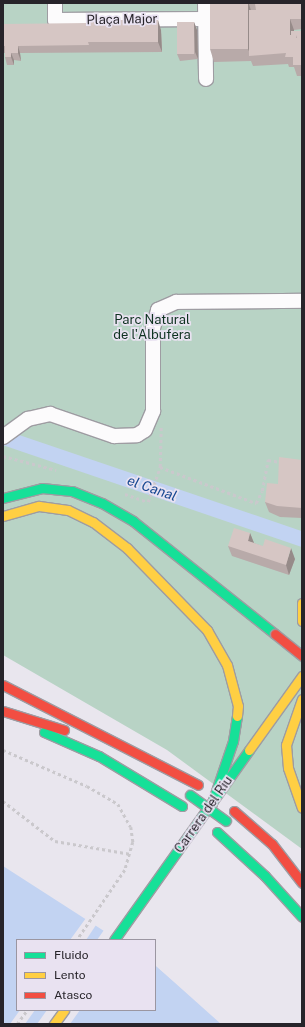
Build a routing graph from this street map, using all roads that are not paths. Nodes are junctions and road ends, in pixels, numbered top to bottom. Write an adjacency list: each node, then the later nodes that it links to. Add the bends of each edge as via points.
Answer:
1 (56, 3): 3 (street, Plaça Major, via 56,20)
2 (205, 3): 3 (street)
3 (205, 19): 4 (street)
4 (206, 79)
5 (302, 301): 6 (street, via 176,302 158,310 153,328 153,411 145,430 138,435 114,436 50,414 21,424)
6 (3, 437)
7 (3, 498): 12 (main road, bridge, via 28,490 49,489 72,491 102,502 133,521)
8 (3, 516): 21 (main road, via 39,506 68,510 93,522 127,548 207,630 227,665 238,706 233,741)
9 (302, 603): 10 (main road)
10 (302, 621)
11 (302, 646): 16 (main road, Carrera del Riu)
12 (302, 656)
13 (3, 676): 20 (main road, via 157,754)
14 (302, 676): 16 (main road, Carrera del Riu)
15 (3, 686): 20 (main road)
16 (291, 688): 21 (main road, Carrera del Riu)
17 (302, 699): 22 (main road, via 286,745 288,768)
18 (3, 711): 23 (main road, bridge, via 103,746 184,790)
19 (3, 717): 27 (main road, via 99,756 182,806 217,832 265,876)
20 (176, 770): 25 (main road, via 228,807 272,844)
21 (211, 806): 28 (main road, Carrera del Riu)
22 (302, 808)
23 (237, 830)
24 (264, 853): 25 (main road)
25 (287, 865): 26 (main road)
26 (302, 883)
27 (302, 917)
28 (115, 939)
29 (63, 1011): 30 (main road)
30 (54, 1024)

